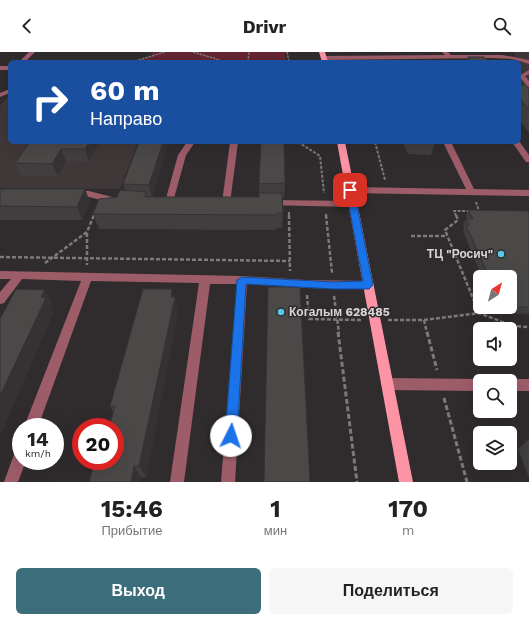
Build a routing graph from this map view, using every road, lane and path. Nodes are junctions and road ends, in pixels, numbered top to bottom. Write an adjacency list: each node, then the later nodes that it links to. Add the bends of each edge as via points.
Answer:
1 (32, 52): 6 (street)
2 (164, 52): 7 (path)
3 (193, 52): 8 (path)
4 (447, 54): 10 (street); 11 (street, via 521,59)
5 (324, 57): 9 (street)
6 (24, 60)
7 (138, 60)
8 (219, 60)
9 (407, 60): 10 (street)
10 (441, 60)
11 (529, 62)
12 (5, 68): 14 (street)
13 (529, 72): 15 (street, via 522,76)
14 (0, 73)
15 (529, 85)
16 (190, 144): 31 (street, via 182,155)
17 (234, 144): 32 (street)
18 (301, 144): 35 (path, via 320,156)
19 (341, 144): 24 (main road)
20 (376, 144): 25 (path)
21 (448, 144): 26 (street)
22 (517, 144): 23 (street)
23 (529, 160)
24 (350, 190): 25 (street); 36 (main road)
25 (388, 191): 26 (street)
26 (471, 192): 27 (street); 39 (path, via 480,211 454,211 458,220 445,230)
27 (529, 193)
28 (66, 194): 29 (street, via 89,194)
29 (102, 198): 30 (street); 37 (path)
30 (127, 202)
31 (169, 202)
32 (226, 203)
33 (257, 203): 34 (street)
34 (289, 204): 35 (street); 43 (path)
35 (325, 204): 36 (street); 51 (path)
36 (353, 204): 52 (main road)
37 (87, 232): 41 (path); 42 (path)
38 (411, 236): 39 (path)
39 (447, 236): 53 (path)
40 (0, 257): 41 (path)
41 (52, 258): 42 (path); 45 (path)
42 (87, 258): 43 (path); 46 (path)
43 (290, 261): 49 (path)
44 (0, 275): 45 (street)
45 (23, 276): 46 (street); 54 (street)
46 (88, 277): 47 (street); 66 (street)
47 (205, 279): 48 (street); 69 (street)
48 (242, 280): 49 (street); 70 (street)
49 (290, 283): 50 (street)
50 (306, 284): 51 (street); 57 (path, via 309,319)
51 (333, 285): 52 (street); 57 (path)
52 (369, 285): 58 (main road)
53 (473, 298)
54 (0, 300)
55 (473, 313): 59 (path)
56 (484, 314): 60 (path, via 513,326)
57 (336, 320): 58 (path); 71 (path)
58 (375, 320): 59 (path); 61 (main road)
59 (424, 320): 62 (path)
60 (529, 327)
61 (387, 384): 62 (street); 72 (main road)
62 (440, 385): 63 (street); 73 (path)
63 (473, 385)
64 (517, 385): 65 (street)
65 (529, 385)
66 (34, 418)
67 (15, 470): 68 (street)
68 (11, 482)
69 (177, 482)
70 (228, 482)
71 (357, 482)
72 (406, 482)
73 (467, 482)

